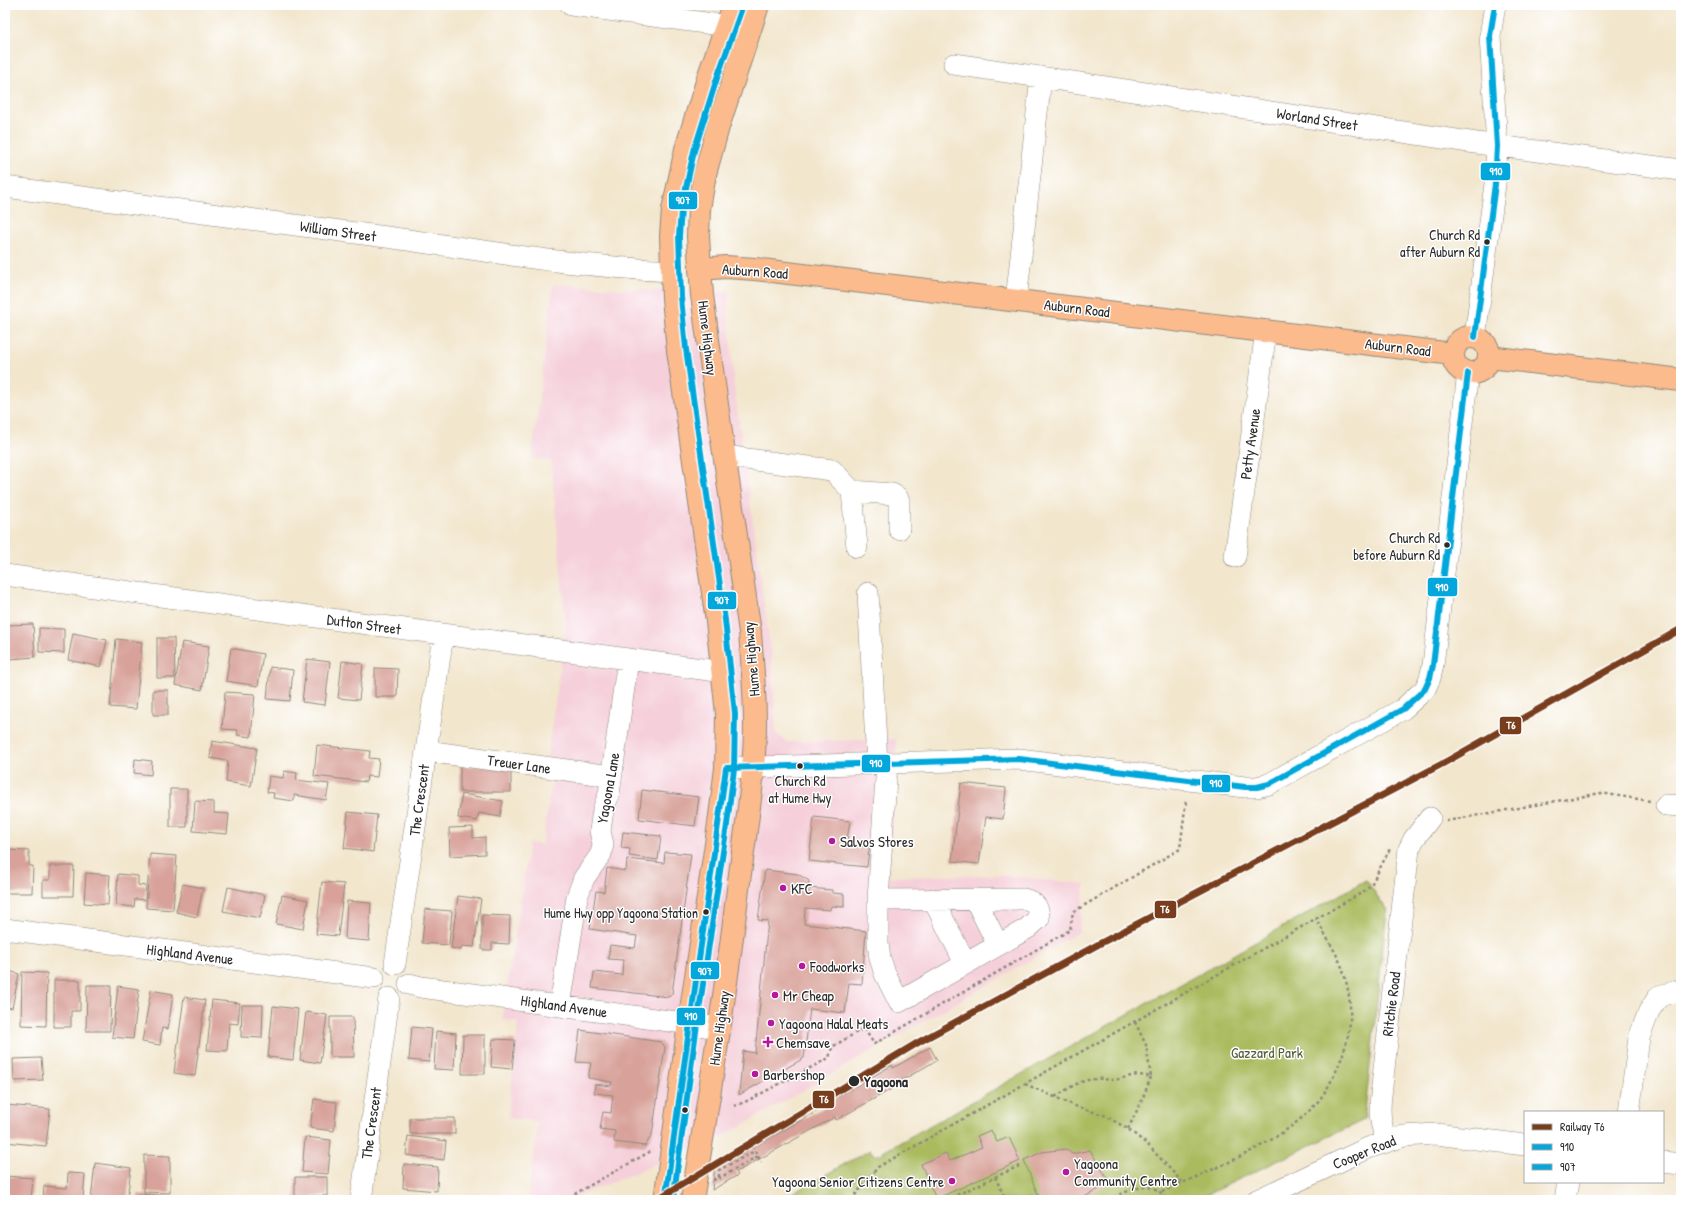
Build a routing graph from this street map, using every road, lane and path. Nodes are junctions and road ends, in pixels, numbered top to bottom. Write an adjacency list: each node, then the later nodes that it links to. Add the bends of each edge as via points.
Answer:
1 (571, 5): 5 (street)
2 (734, 5): 5 (main road, Hume Highway)
3 (758, 5): 11 (main road, Hume Highway, via 705,174 699,209)
4 (1495, 5): 8 (street, via 1490,36)
5 (728, 26): 12 (main road, Hume Highway, via 686,149 673,210)
6 (954, 64): 7 (street, Worland Street)
7 (1041, 77): 8 (street, Worland Street); 13 (street)
8 (1497, 146): 9 (street, Worland Street); 15 (street, via 1495,184)
9 (1681, 170)
10 (5, 187): 12 (street, William Street, via 558,261)
11 (700, 269): 12 (main road, Auburn Road); 13 (main road, Auburn Road, via 755,269); 20 (main road, Hume Highway)
12 (672, 271): 29 (main road, Hume Highway, via 678,350)
13 (1016, 300): 14 (main road, Auburn Road)
14 (1266, 331): 16 (main road, Auburn Road); 24 (street, Petty Avenue)
15 (1476, 337): 16 (main road, via 1468,337 1459,342); 17 (main road, via 1487,345)
16 (1453, 354): 18 (main road, via 1456,366)
17 (1489, 357): 18 (main road, via 1482,369); 19 (main road)
18 (1468, 374): 31 (street, via 1433,665 1425,689 1403,710 1279,779 1257,787 1019,759)
19 (1681, 380)
20 (724, 456): 21 (street, via 832,470); 33 (main road, Hume Highway, via 750,632 755,723)
21 (852, 491): 22 (street, via 892,494 897,497); 23 (street)
22 (899, 529)
23 (857, 546)
24 (1235, 556)
25 (5, 575): 27 (street, Dutton Street)
26 (868, 593): 31 (street)
27 (443, 635): 28 (street, Dutton Street); 30 (street, The Crescent)
28 (628, 659): 29 (street, Dutton Street); 34 (street, Yagoona Lane)
29 (724, 672): 32 (main road, Hume Highway, via 728,714)
30 (426, 751): 34 (street, Treuer Lane); 45 (street, The Crescent)
31 (882, 763): 33 (street); 40 (street)
32 (726, 768): 33 (street); 52 (main road, Hume Highway)
33 (753, 768): 53 (main road, Hume Highway)
34 (611, 776): 50 (street, Yagoona Lane, via 609,794 602,810 600,831 604,844 601,854 584,878 577,897)
35 (1674, 806): 36 (path, via 1601,793)
36 (1426, 823): 59 (street, Ritchie Road, via 1409,849 1380,1106 1381,1127)
37 (1393, 842): 41 (path, via 1371,885)
38 (932, 899): 39 (street); 40 (street); 44 (street)
39 (975, 899): 43 (street); 43 (street, via 1024,899 1036,904 1039,918 1034,924)
40 (878, 900): 44 (street, via 880,958 899,1002)
41 (1316, 919): 51 (path); 72 (path, via 1342,968 1350,1000 1350,1029 1332,1081 1310,1110 1286,1131 1254,1149)
42 (5, 929): 46 (street, Highland Avenue)
43 (998, 945): 44 (street)
44 (965, 963)
45 (395, 964): 46 (street, via 384,965); 47 (street, via 407,973)
46 (374, 978): 49 (street, via 379,993)
47 (408, 984): 49 (street, via 399,997); 50 (street, Highland Avenue)
48 (1681, 990): 57 (street, via 1659,996 1649,1011 1639,1038)
49 (389, 998): 75 (street, The Crescent)
50 (560, 1006): 52 (street, Highland Avenue)
51 (1135, 1022): 54 (path, via 1146,1045); 55 (path)
52 (689, 1023): 53 (street, Highland Avenue); 77 (main road, Hume Highway)
53 (720, 1028): 78 (main road, Hume Highway)
54 (1151, 1077): 56 (path, via 1140,1074 1111,1080 1085,1080); 58 (path)
55 (1025, 1084): 56 (path); 79 (path, via 878,1167)
56 (1056, 1097): 58 (path, via 1104,1115)
57 (1629, 1111)
58 (1128, 1129): 72 (path, via 1148,1145)
59 (1387, 1141): 60 (street, Cooper Road, via 1404,1136 1436,1134); 86 (street, Cooper Road)
60 (1524, 1145)
61 (752, 1146): 63 (path)
62 (657, 1148): 76 (path)
63 (755, 1151): 64 (path); 70 (path, via 720,1170)
64 (758, 1156): 65 (path); 70 (path)
65 (761, 1162)
66 (1664, 1162): 67 (street)
67 (1681, 1164)
68 (1019, 1166): 69 (path)
69 (995, 1177): 82 (path); 83 (path)
70 (718, 1178): 71 (path)
71 (712, 1179)
72 (1182, 1182): 74 (path)
73 (1568, 1183): 87 (street)
74 (1162, 1192): 84 (path, via 1151,1187 1142,1187); 85 (path)
75 (360, 1200)
76 (564, 1200)
77 (665, 1200)
78 (692, 1200)
79 (852, 1200)
80 (912, 1200): 81 (path)
81 (921, 1200)
82 (946, 1200)
83 (1006, 1200)
84 (1109, 1200)
85 (1166, 1200)
86 (1257, 1200)
87 (1565, 1200)

